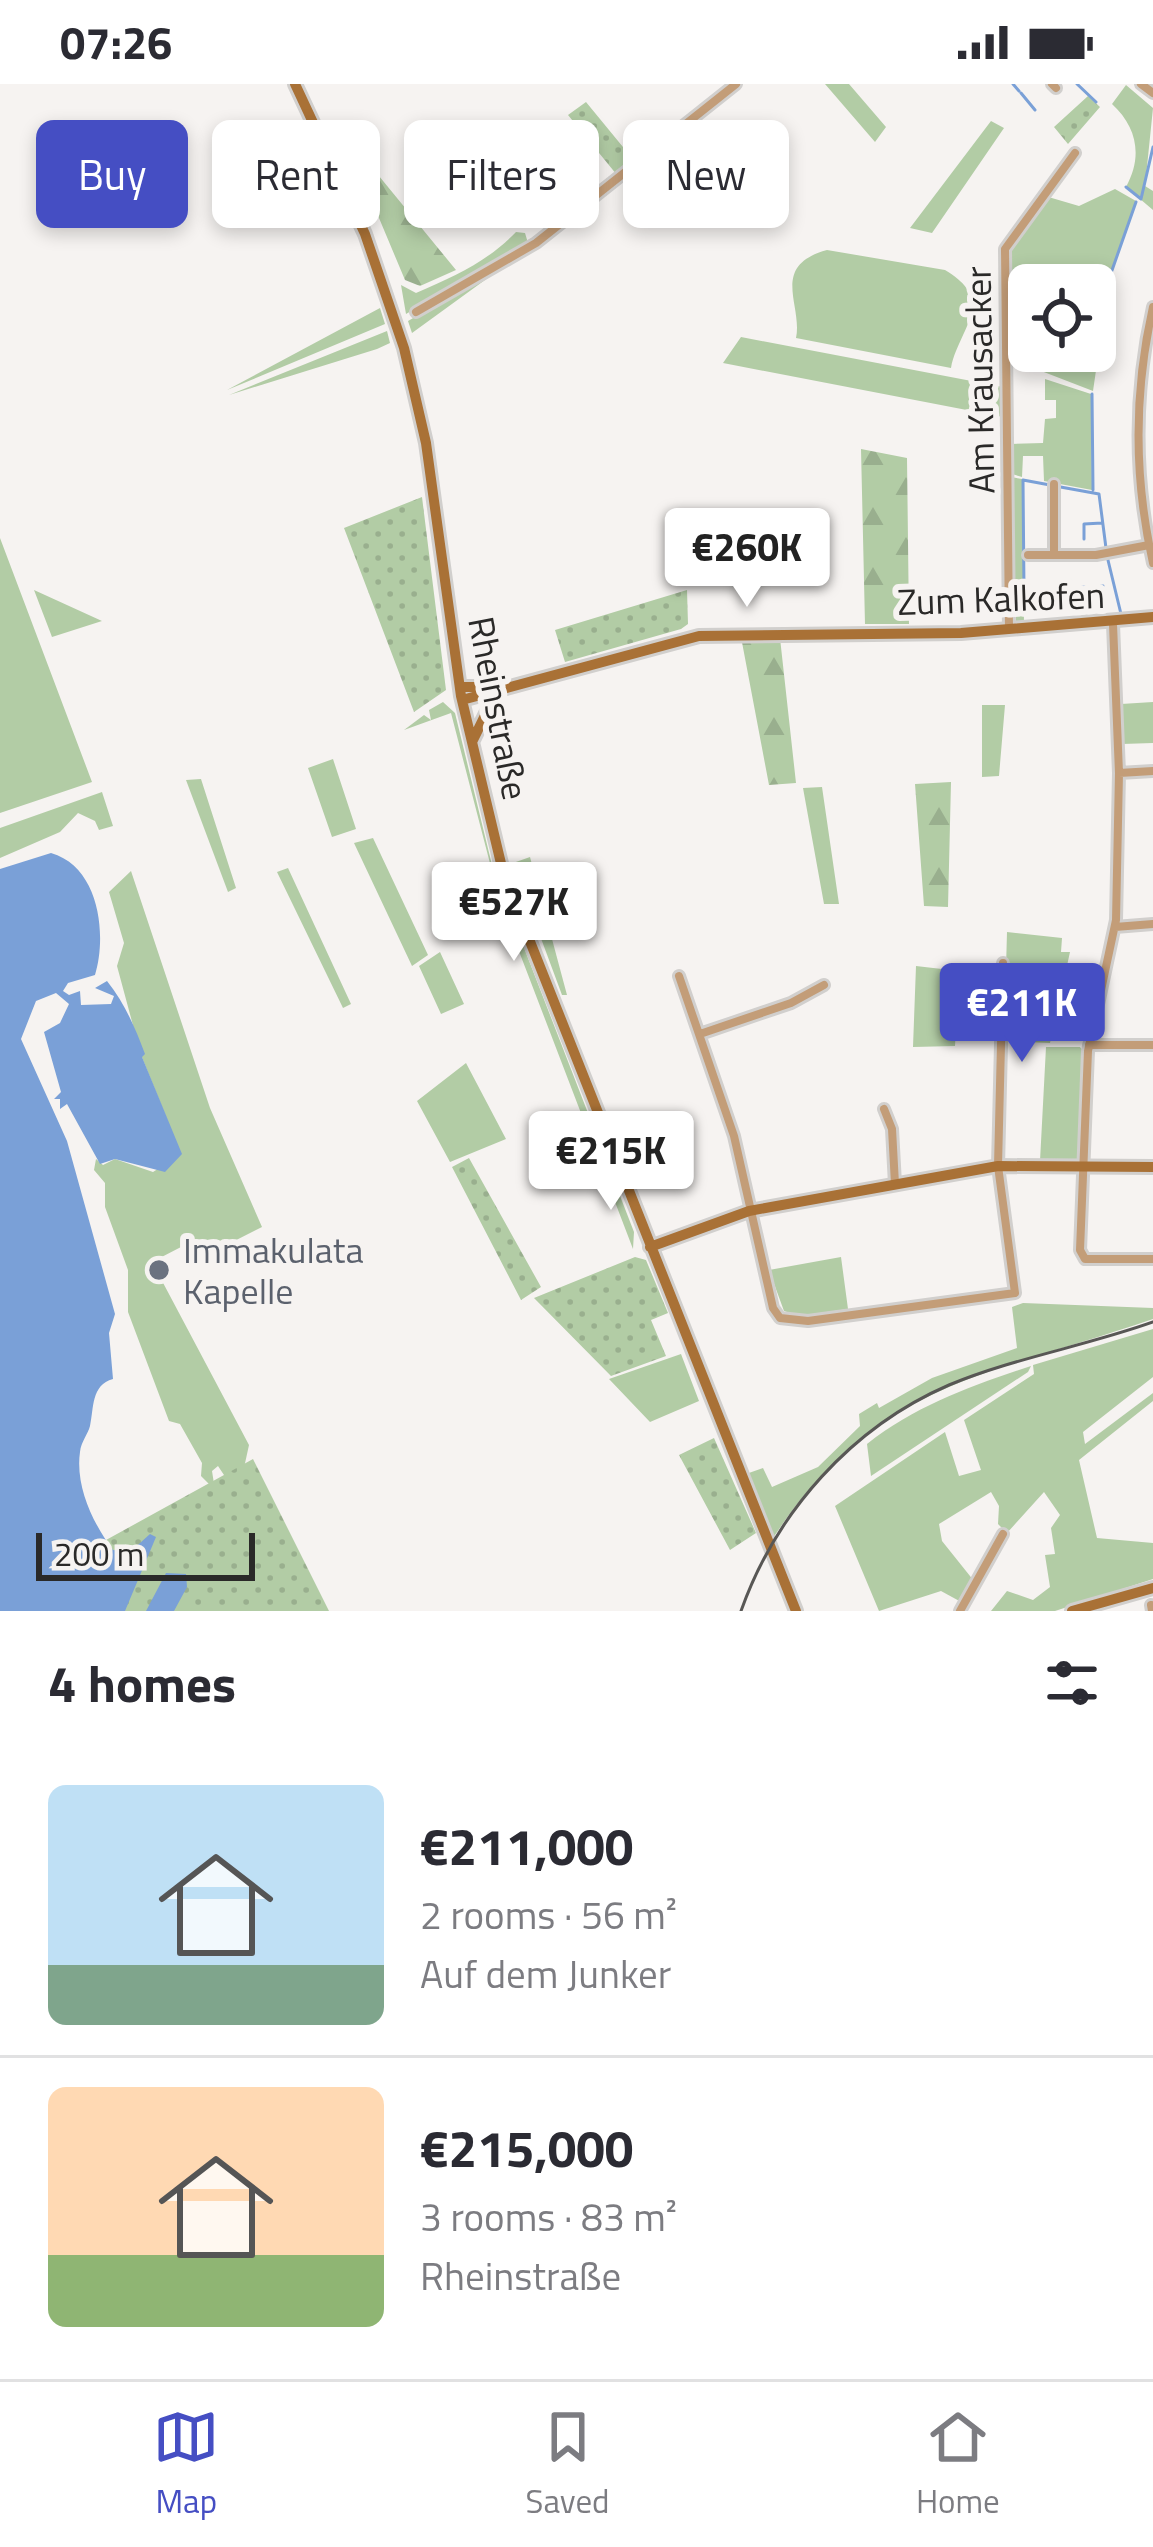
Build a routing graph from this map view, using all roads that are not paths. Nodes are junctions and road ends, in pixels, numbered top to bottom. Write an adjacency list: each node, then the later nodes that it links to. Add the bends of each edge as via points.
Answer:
1 (295, 84): 19 (main road, Rheinstraße, via 365,234 404,348 426,442)
2 (736, 84): 7 (street, via 536,243)
3 (1142, 84): 4 (street)
4 (1153, 93)
5 (1075, 153): 17 (street, Am Krausacker, via 1005,249)
6 (1153, 307): 8 (street)
7 (416, 312)
8 (1150, 332): 10 (street, via 1139,408)
9 (1054, 484): 13 (street)
10 (1148, 506): 11 (street)
11 (1149, 545): 13 (street); 14 (street)
12 (1028, 555): 13 (street)
13 (1054, 555)
14 (1153, 563)
15 (1153, 617): 16 (main road, Zum Kalkofen)
16 (1113, 624): 17 (main road, Zum Kalkofen); 22 (street)
17 (1009, 631): 18 (main road, Zum Kalkofen, via 699,636)
18 (499, 688): 19 (main road, Zum Kalkofen); 20 (main road)
19 (461, 693): 20 (main road, Rheinstraße)
20 (471, 746): 37 (main road, Rheinstraße, via 504,876)
21 (1153, 771): 22 (street)
22 (1118, 773): 24 (street)
23 (1153, 924): 24 (street)
24 (1115, 927): 29 (street)
25 (1003, 963): 32 (street)
26 (679, 976): 28 (street)
27 (824, 986): 28 (street)
28 (700, 1034): 36 (street)
29 (1089, 1045): 30 (street); 33 (street)
30 (1153, 1045)
31 (884, 1109): 35 (street)
32 (998, 1166): 33 (main road); 35 (main road); 36 (street, via 1015,1293 785,1319 770,1296)
33 (1081, 1167): 34 (main road); 38 (street, via 1083,1257)
34 (1153, 1167)
35 (895, 1184): 36 (main road)
36 (749, 1211): 37 (main road)
37 (650, 1247): 41 (main road, Rheinstraße)
38 (1153, 1258)
39 (1004, 1534): 42 (street)
40 (1153, 1588): 43 (main road)
41 (796, 1611)
42 (959, 1611)
43 (1072, 1611)

